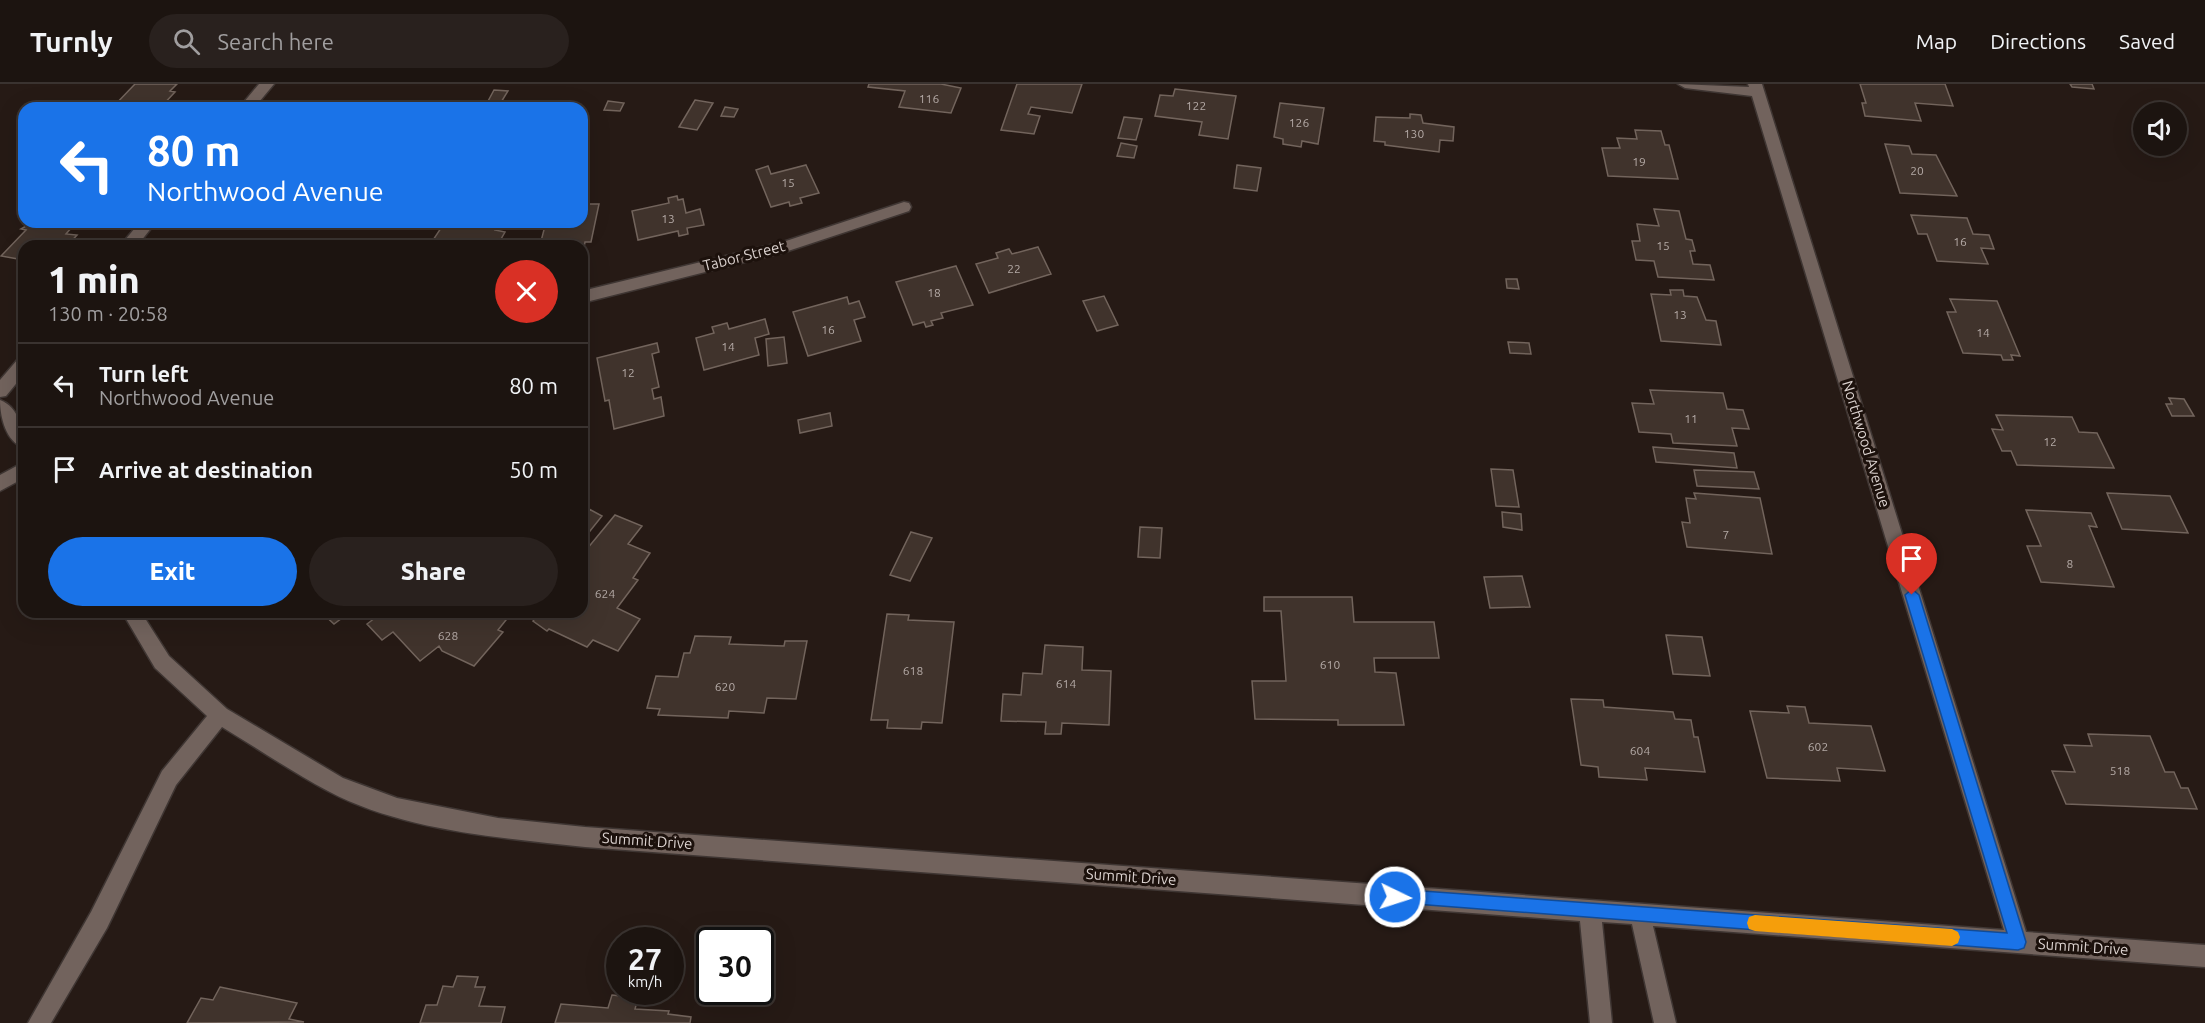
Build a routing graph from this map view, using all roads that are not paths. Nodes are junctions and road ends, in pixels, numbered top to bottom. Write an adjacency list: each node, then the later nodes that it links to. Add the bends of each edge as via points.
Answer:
1 (267, 84): 4 (street)
2 (1685, 84): 3 (street)
3 (1757, 88): 19 (street, Northwood Avenue)
4 (251, 102)
5 (904, 207): 8 (street, Tabor Street, via 785,247)
6 (144, 228): 7 (street)
7 (133, 240)
8 (588, 296)
9 (18, 370): 10 (street)
10 (0, 391)
11 (0, 407): 12 (street)
12 (18, 432)
13 (18, 473): 14 (street)
14 (0, 484)
15 (135, 618): 16 (street, Summit Drive, via 162,662)
16 (220, 715): 17 (street, Summit Drive, via 336,785 397,808 498,828); 21 (street, via 169,778 99,920)
17 (1590, 911): 18 (street, Summit Drive); 22 (street)
18 (1640, 914): 19 (street, Summit Drive); 23 (street)
19 (2018, 942): 20 (street, Summit Drive)
20 (2205, 956)
21 (39, 1023)
22 (1601, 1023)
23 (1665, 1023)

